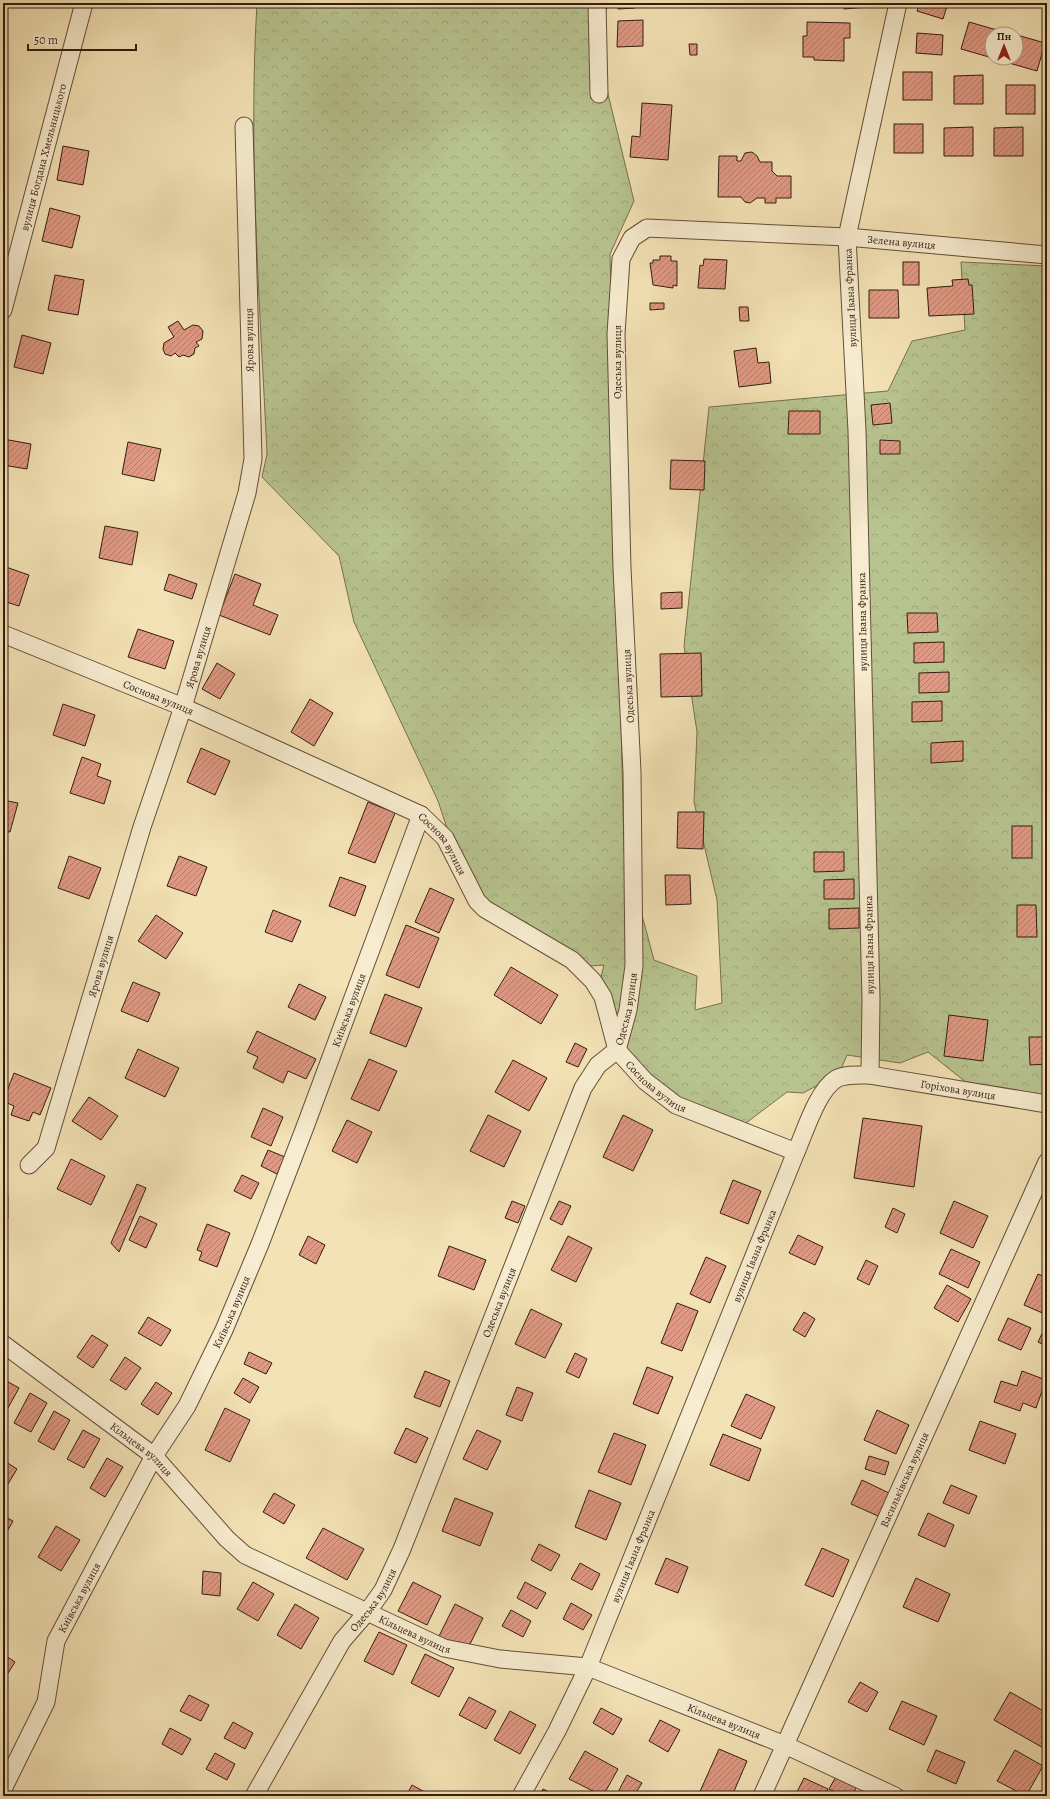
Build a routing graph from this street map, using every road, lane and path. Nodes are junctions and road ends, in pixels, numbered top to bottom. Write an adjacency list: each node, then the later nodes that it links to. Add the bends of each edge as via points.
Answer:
1 (84, 3): 9 (street, вулиця Богдана Хмельницького)
2 (597, 3): 4 (street)
3 (898, 3): 7 (street, вулиця Івана Франка)
4 (599, 94)
5 (244, 126): 11 (street, Ярова вулиця, via 253,459 247,493)
6 (684, 229): 7 (street, Зелена вулиця); 13 (street, Одеська вулиця, via 647,228 632,238 621,259 616,334 617,418 632,772 634,966 628,1010)
7 (847, 237): 8 (street, Зелена вулиця); 14 (street, вулиця Івана Франка, via 857,431 871,999)
8 (1047, 256)
9 (3, 310)
10 (3, 634): 11 (street, Соснова вулиця)
11 (184, 707): 12 (street, Соснова вулиця); 18 (street, Ярова вулиця, via 142,827 46,1148)
12 (421, 815): 13 (street, Соснова вулиця, via 445,838 477,901 485,909 572,960 593,981 603,997); 20 (street, Київська вулиця, via 260,1244 224,1330 187,1406)
13 (617, 1050): 16 (street, Соснова вулиця, via 645,1081 676,1105); 21 (street, Одеська вулиця, via 598,1065 583,1088 402,1549 382,1590)
14 (870, 1075): 15 (street, Горіхова вулиця); 16 (street, вулиця Івана Франка, via 837,1078 827,1086)
15 (1047, 1104)
16 (796, 1152): 22 (street, вулиця Івана Франка)
17 (1047, 1162): 23 (street, Васильківська вулиця)
18 (29, 1165)
19 (3, 1344): 20 (street, Кільцева вулиця)
20 (154, 1456): 21 (street, Кільцева вулиця, via 227,1539 245,1555); 24 (street, Київська вулиця, via 56,1641 46,1702)
21 (368, 1611): 22 (street, Кільцева вулиця, via 444,1648 500,1659); 25 (street, Одеська вулиця, via 342,1641)
22 (588, 1667): 23 (street, Кільцева вулиця); 26 (street, вулиця Івана Франка, via 558,1731)
23 (785, 1745): 27 (street, Васильківська вулиця); 28 (street, Кільцева вулиця)
24 (3, 1789)
25 (254, 1796)
26 (521, 1796)
27 (762, 1796)
28 (895, 1796)

